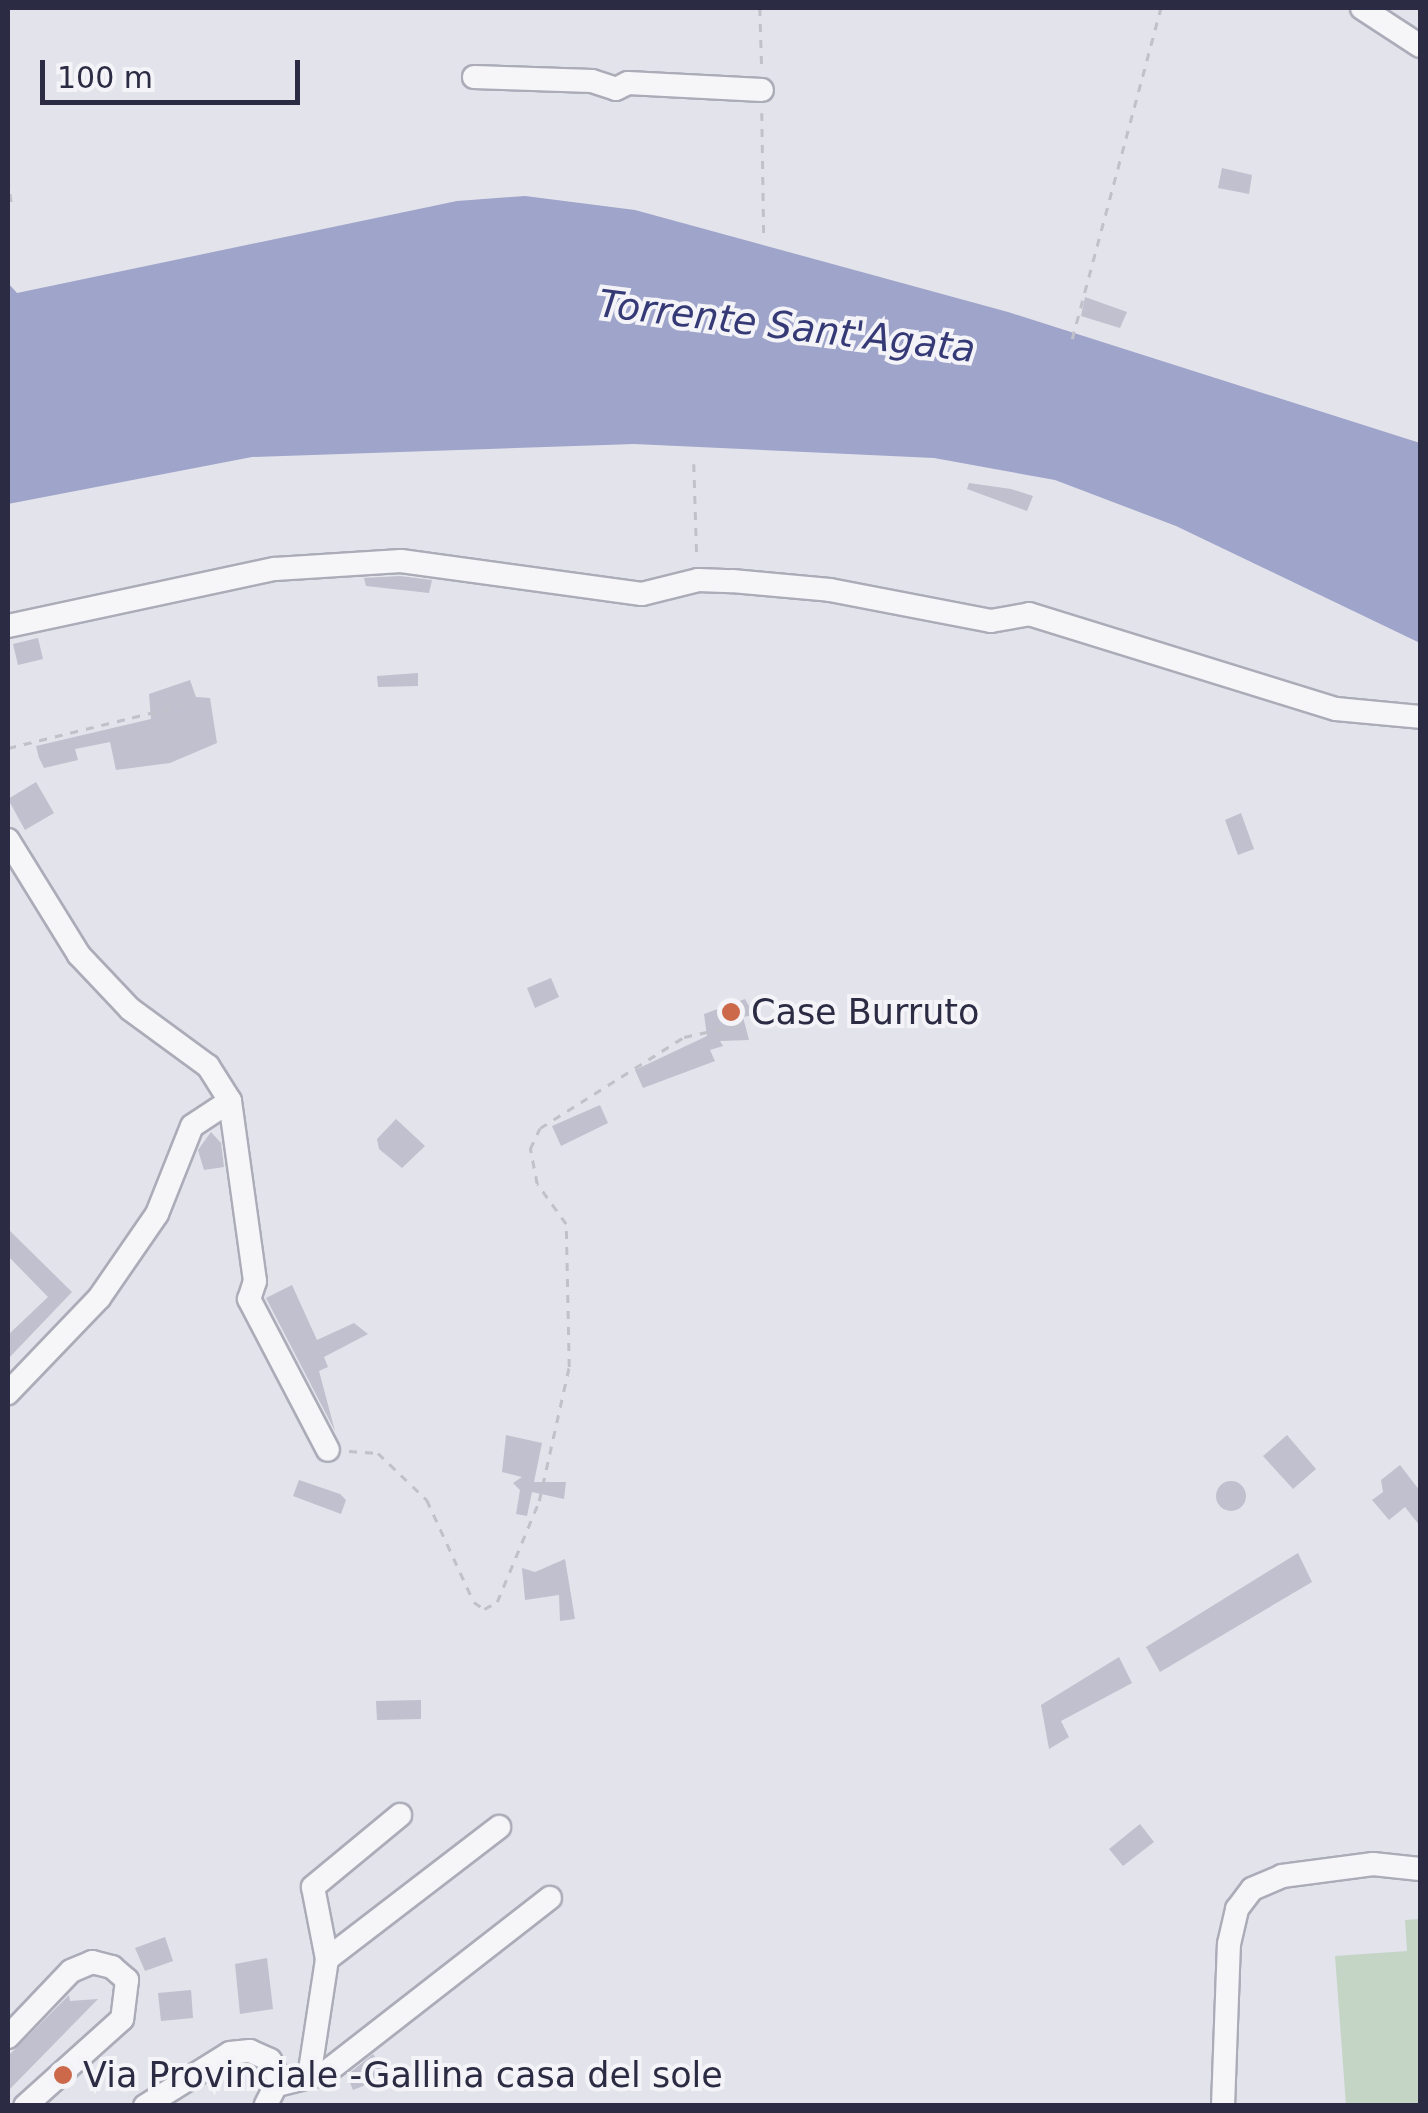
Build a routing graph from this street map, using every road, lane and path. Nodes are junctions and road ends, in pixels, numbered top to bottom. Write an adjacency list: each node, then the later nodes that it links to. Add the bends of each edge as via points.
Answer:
1 (760, 8): 6 (path)
2 (1160, 8): 10 (path)
3 (1362, 8): 4 (street)
4 (1420, 46)
5 (474, 78): 6 (street, via 592,81 616,89 628,84)
6 (762, 90): 9 (path)
7 (8, 178): 8 (path)
8 (12, 208)
9 (764, 240)
10 (1072, 339)
11 (694, 464): 12 (path)
12 (698, 580): 13 (street, via 642,594 414,562 293,568); 15 (street, via 830,590 990,621 1029,614 1336,708)
13 (8, 626)
14 (183, 705): 16 (path)
15 (1420, 717)
16 (8, 748)
17 (8, 840): 19 (street, via 103,983 208,1066)
18 (739, 1025): 21 (path, via 684,1037 540,1128 530,1149 537,1184 566,1224 570,1367 539,1502 498,1602 484,1609 474,1602 427,1500 378,1453)
19 (230, 1101): 20 (street, via 192,1126 157,1214 99,1298); 21 (street, via 256,1281 249,1299)
20 (8, 1393)
21 (328, 1450)
22 (400, 1815): 26 (street, via 314,1887)
23 (499, 1828): 26 (street)
24 (1420, 1869): 32 (street, via 1373,1864 1282,1876 1252,1889 1237,1909 1228,1944)
25 (550, 1898): 28 (street, via 325,2073)
26 (328, 1959): 28 (street)
27 (8, 2037): 30 (street, via 71,1971 92,1962 128,1980 122,2019)
28 (309, 2076): 29 (street)
29 (271, 2095): 31 (street, via 270,2060 230,2053)
30 (25, 2106)
31 (145, 2106)
32 (1224, 2106)

